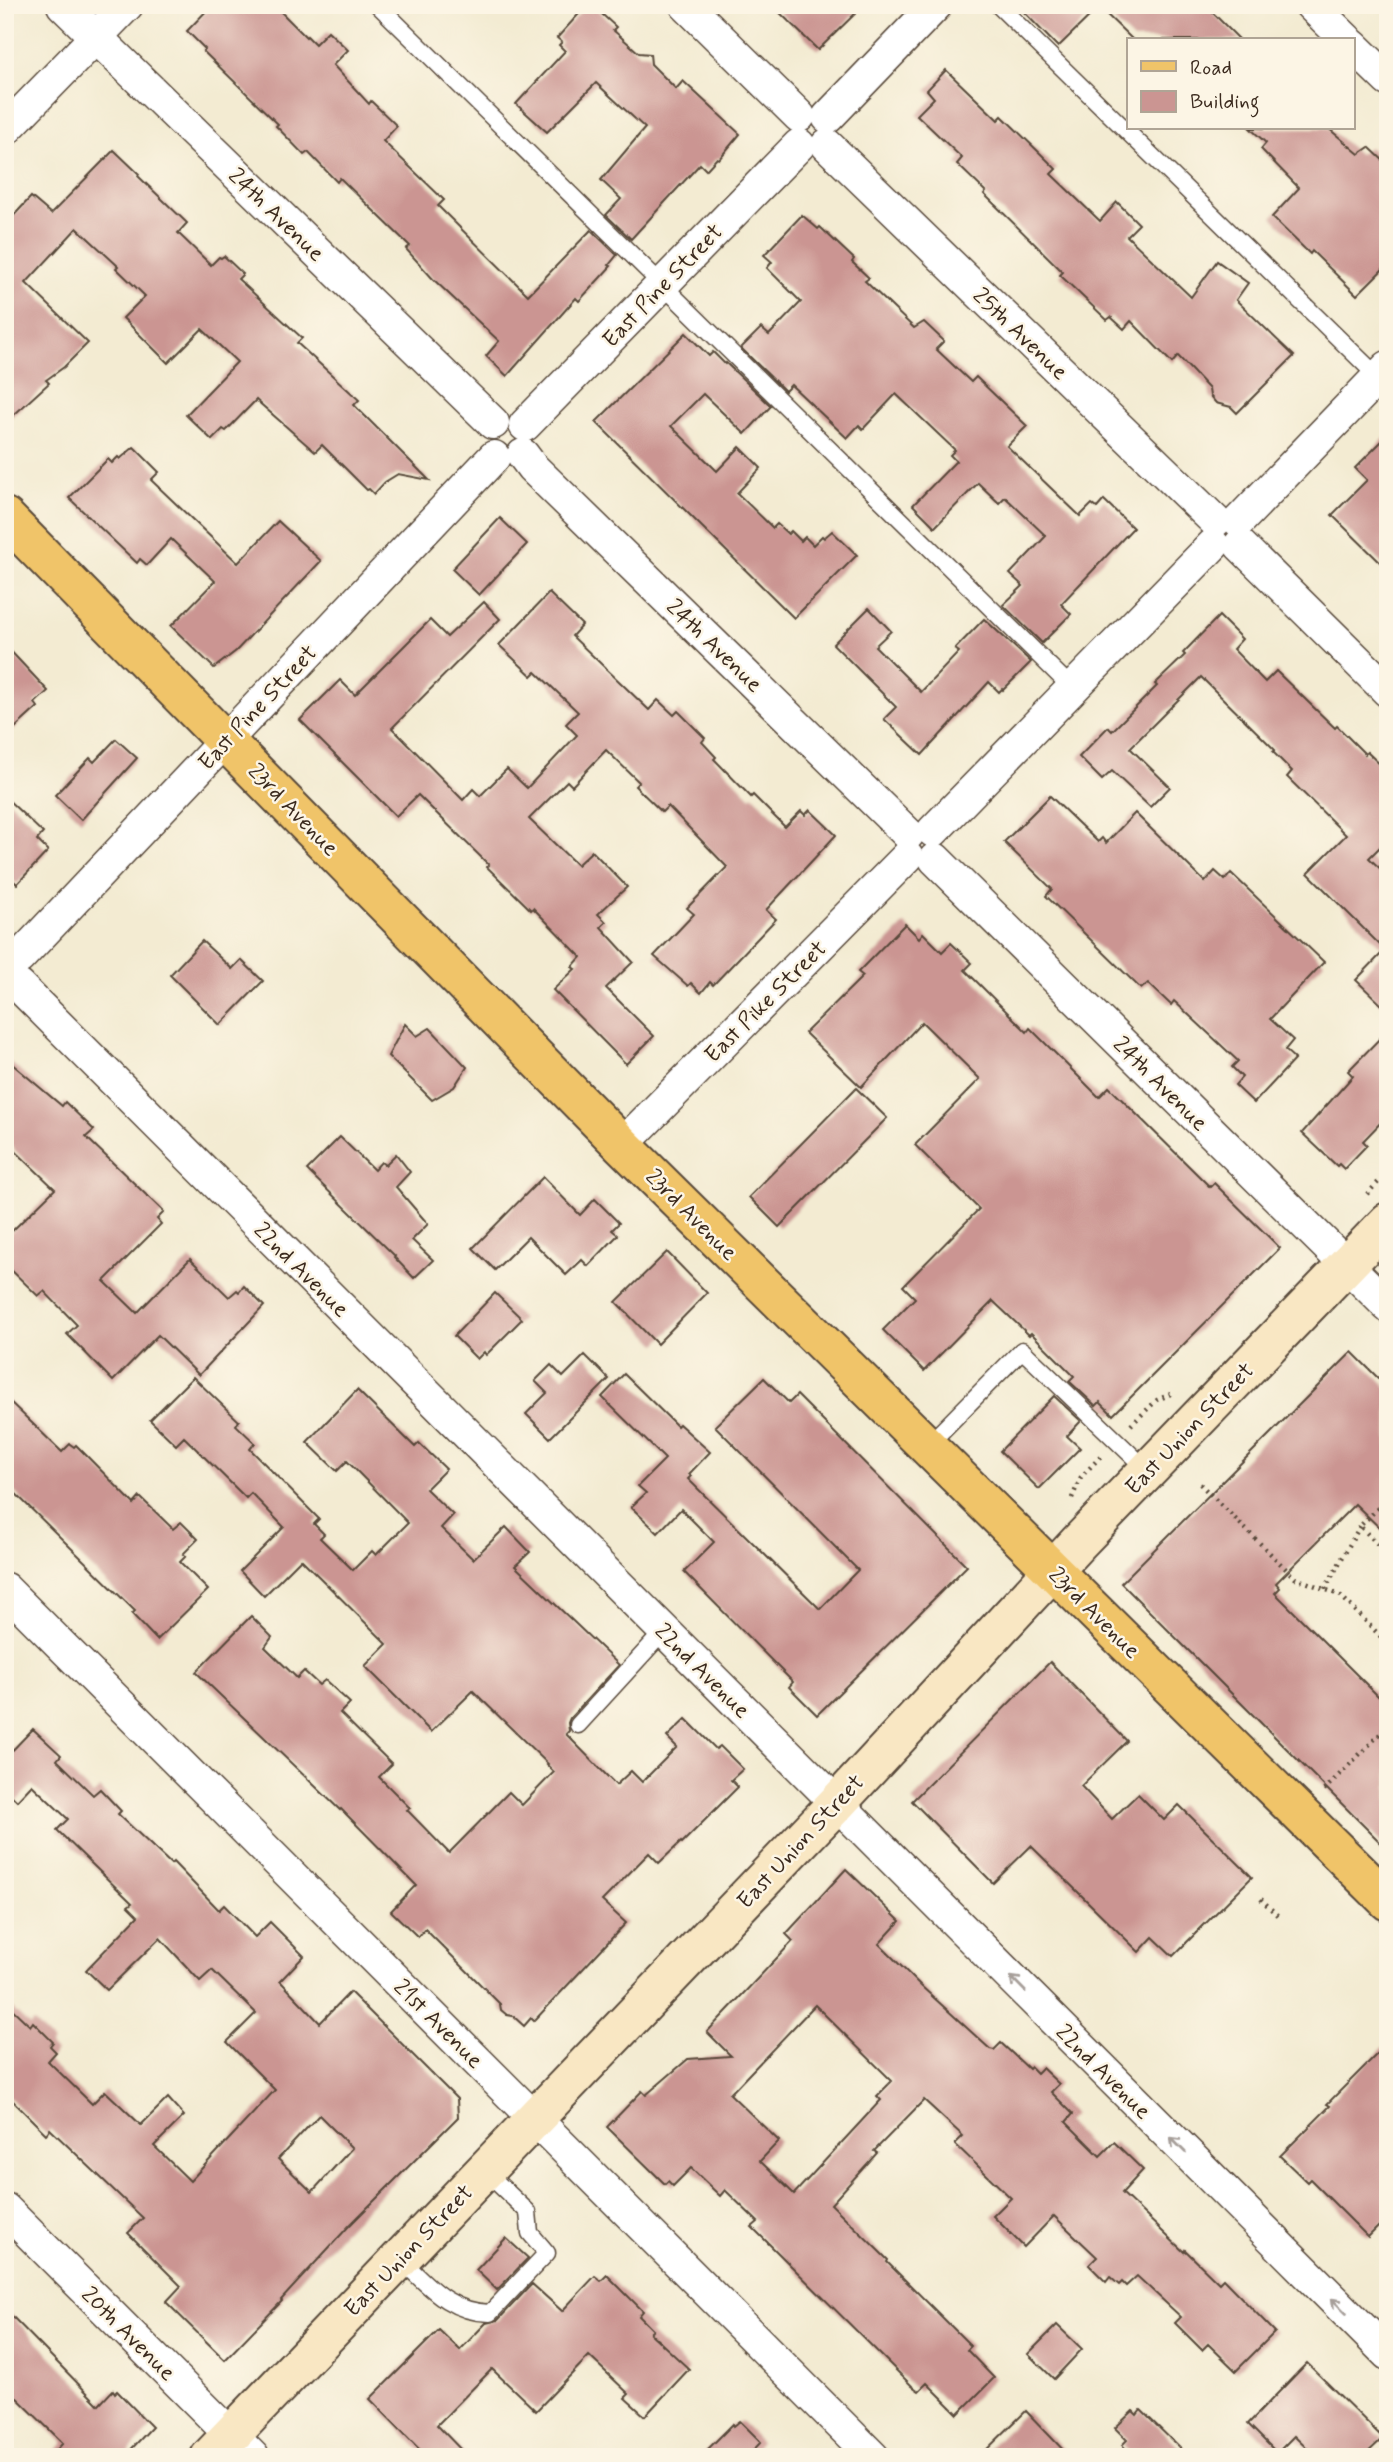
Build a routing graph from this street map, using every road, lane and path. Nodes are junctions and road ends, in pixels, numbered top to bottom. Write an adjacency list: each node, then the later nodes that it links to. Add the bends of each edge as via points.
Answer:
1 (63, 5): 8 (street, 24th Avenue)
2 (127, 5): 8 (street)
3 (378, 5): 16 (lane)
4 (686, 5): 15 (street, 25th Avenue)
5 (936, 5): 15 (street, East Pine Street)
6 (998, 5): 12 (lane)
7 (1311, 5): 9 (street)
8 (95, 37): 13 (street); 18 (street, 24th Avenue, via 493,423 487,430 486,445)
9 (1345, 38)
10 (1354, 47): 11 (street)
11 (1388, 80)
12 (1127, 128)
13 (5, 130)
14 (1129, 130): 17 (lane)
15 (813, 131): 16 (street, East Pine Street); 20 (street, 25th Avenue)
16 (662, 286): 18 (street, East Pine Street); 21 (lane)
17 (1383, 372): 20 (street, East Pike Street)
18 (514, 445): 23 (street, East Pine Street); 24 (street, 24th Avenue)
19 (5, 517): 23 (main road, 23rd Avenue)
20 (1227, 533): 21 (street, East Pike Street); 22 (street, 25th Avenue)
21 (1073, 688): 24 (street, East Pike Street)
22 (1388, 691)
23 (226, 740): 25 (street, East Pine Street); 26 (main road, 23rd Avenue)
24 (921, 845): 26 (street, East Pike Street); 28 (street, 24th Avenue)
25 (12, 972): 41 (street, 22nd Avenue)
26 (622, 1144): 30 (main road, 23rd Avenue)
27 (1388, 1222): 28 (main road, East Union Street)
28 (1346, 1266): 29 (street, 24th Avenue); 32 (main road, East Union Street)
29 (1388, 1306)
30 (927, 1446): 32 (lane, via 1022,1350); 38 (main road, 23rd Avenue)
31 (1087, 1471): 35 (path)
32 (1148, 1471): 38 (main road, East Union Street)
33 (1200, 1484): 40 (path, via 1295,1578)
34 (1388, 1497): 36 (path)
35 (1068, 1506)
36 (1360, 1526): 37 (path); 40 (path)
37 (1388, 1555)
38 (1053, 1570): 46 (main road, East Union Street); 48 (main road, 23rd Avenue)
39 (5, 1589): 50 (street, 21st Avenue)
40 (1325, 1589): 42 (path, via 1340,1595)
41 (664, 1631): 43 (lane); 46 (street, 22nd Avenue)
42 (1388, 1644)
43 (578, 1725)
44 (1388, 1726): 45 (path)
45 (1319, 1795)
46 (837, 1803): 50 (main road, East Union Street); 54 (street, 22nd Avenue, one-way to 46)
47 (1261, 1899): 49 (path)
48 (1388, 1901)
49 (1279, 1917)
50 (535, 2119): 51 (main road, East Union Street); 56 (street, 21st Avenue)
51 (485, 2171): 53 (main road, East Union Street); 53 (lane, via 528,2212 530,2233 547,2253 490,2313 471,2312 445,2301)
52 (5, 2209): 55 (street, 20th Avenue)
53 (400, 2259): 55 (main road, East Union Street)
54 (1388, 2354)
55 (231, 2450)
56 (873, 2457)

